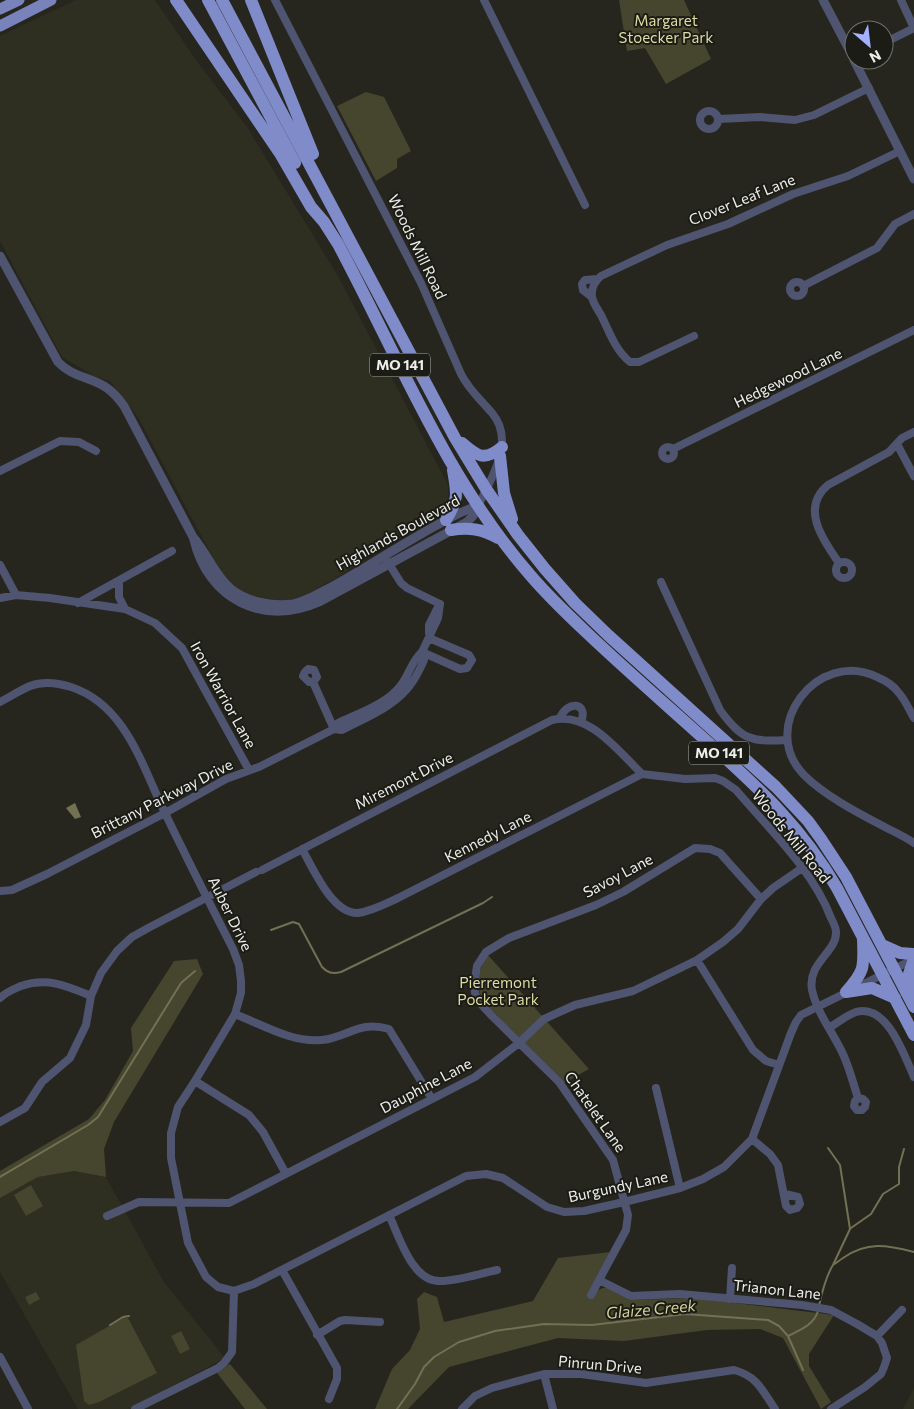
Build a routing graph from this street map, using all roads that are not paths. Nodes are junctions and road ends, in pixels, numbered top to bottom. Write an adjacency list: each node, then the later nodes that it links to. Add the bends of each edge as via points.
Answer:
1 (18, 0): 11 (main road)
2 (51, 0): 12 (main road)
3 (176, 0): 23 (highway)
4 (208, 0): 23 (highway, MO 141)
5 (222, 0): 24 (highway, MO 141)
6 (251, 0): 24 (highway)
7 (275, 0): 36 (street, Woods Mill Road, via 421,283 466,384 500,425)
8 (484, 0): 21 (street)
9 (823, 0): 15 (street)
10 (901, 0): 13 (street)
11 (0, 9)
12 (0, 26)
13 (914, 28): 14 (street)
14 (894, 38)
15 (844, 41)
16 (859, 70): 17 (street)
17 (869, 88): 18 (street, via 814,115 795,120 760,117); 19 (street)
18 (719, 119)
19 (900, 151): 20 (street); 26 (street, Clover Leaf Lane, via 848,176 793,194 728,224 667,245)
20 (914, 179)
21 (585, 205)
22 (914, 214): 27 (street, via 895,224 877,248)
23 (324, 222): 37 (highway, MO 141, via 354,273)
24 (340, 222): 32 (highway, MO 141)
25 (0, 256): 47 (street, Highlands Boulevard, via 58,362 70,372 107,387 120,400 194,537 197,552 217,584 232,598 268,612 307,607)
26 (597, 280): 28 (street); 28 (street, Clover Leaf Lane, via 585,280 582,284 583,290)
27 (803, 286)
28 (592, 297): 30 (street, Clover Leaf Lane, via 623,357 630,362 639,362)
29 (914, 330): 34 (street, Hedgewood Lane)
30 (694, 336)
31 (914, 432): 33 (street)
32 (455, 438): 36 (highway, via 478,456 487,457); 40 (highway, MO 141)
33 (897, 444): 39 (street); 48 (street, via 881,457 828,485 816,501 814,517)
34 (673, 449)
35 (96, 451): 38 (street, via 79,442 60,441)
36 (501, 452): 40 (street, Woods Mill Road); 44 (highway, via 504,493)
37 (451, 462): 41 (highway, MO 141); 43 (highway, via 457,492)
38 (0, 471)
39 (914, 476)
40 (486, 490): 41 (street, Woods Mill Road); 42 (highway, MO 141)
41 (478, 506): 42 (highway); 43 (street, Highlands Boulevard, via 467,522); 45 (highway, MO 141)
42 (499, 508): 44 (highway, MO 141)
43 (448, 525): 45 (highway, via 487,531); 47 (street, Highlands Boulevard, via 405,542)
44 (518, 535): 75 (highway, MO 141, via 597,624 776,787 808,821 846,877)
45 (502, 540): 74 (highway, MO 141, via 568,614 784,814 826,868)
46 (172, 551): 50 (street)
47 (386, 560): 56 (street, Brittany Parkway Drive, via 401,583 440,604 429,625)
48 (838, 563)
49 (0, 565): 52 (street)
50 (118, 581): 54 (street); 55 (street, via 119,597)
51 (660, 582): 64 (street, via 730,725 754,740)
52 (16, 595): 53 (street, Iron Warrior Lane); 54 (street, Iron Warrior Lane)
53 (0, 598)
54 (78, 603): 55 (street, Iron Warrior Lane)
55 (125, 609): 65 (street, Iron Warrior Lane, via 155,623 182,648)
56 (429, 638): 57 (street, Brittany Parkway Drive); 57 (street, via 469,655 472,663 468,668 460,669)
57 (422, 652): 63 (street, Brittany Parkway Drive, via 424,660 413,682 401,696 342,730)
58 (314, 682): 63 (street)
59 (0, 702): 67 (street, Auber Drive, via 31,685 55,683 82,691 98,701 128,735)
60 (560, 718): 62 (street, Miremont Drive); 62 (street, Miremont Drive, via 566,708 577,706 583,713); 69 (street, Miremont Drive)
61 (914, 718): 64 (street, via 891,685 870,674 846,670 818,680 803,692 792,712)
62 (581, 722): 66 (street, Miremont Drive, via 598,732)
63 (334, 729): 65 (street, Brittany Parkway Drive)
64 (787, 740): 68 (street, via 795,761 811,781 851,808)
65 (249, 770): 67 (street, Brittany Parkway Drive)
66 (642, 774): 69 (street, Kennedy Lane, via 398,898 357,913 341,907 328,894); 70 (street, Woods Mill Road, via 723,780 736,790)
67 (165, 813): 71 (street, Brittany Parkway Drive, via 47,874 12,890); 72 (street, Auber Drive)
68 (914, 843)
69 (302, 849): 72 (street, Miremont Drive)
70 (802, 868): 73 (street, Dauphine Lane); 85 (street, Woods Mill Road, via 820,893 837,931 828,952 814,971 812,988)
71 (1, 891)
72 (207, 898): 81 (street, Miremont Drive, via 132,937 101,973); 86 (street, Auber Drive, via 239,965 241,993)
73 (762, 900): 77 (street, Dauphine Lane, via 738,929); 78 (street, Savoy Lane, via 720,853 695,848 610,898 509,938 486,952)
74 (863, 937): 79 (highway, MO 141); 80 (highway, via 864,968)
75 (882, 945): 76 (highway, via 900,954); 79 (highway, MO 141)
76 (914, 956): 79 (street, Burgundy Lane); 84 (highway, via 909,974)
77 (697, 960): 89 (street, Dauphine Lane, via 633,991 575,1005 544,1019); 90 (street, via 753,1050 766,1061)
78 (477, 966): 89 (street, Chatelet Lane, via 475,993)
79 (890, 969): 80 (street, Burgundy Lane); 83 (highway, MO 141); 84 (highway, MO 141)
80 (846, 992): 83 (highway, via 872,988); 85 (street, Burgundy Lane)
81 (91, 996): 82 (street, via 60,984 34,982); 96 (street, Miremont Drive, via 86,1025 70,1058 42,1082 25,1108)
82 (0, 998)
83 (895, 998): 88 (highway, MO 141)
84 (911, 1002)
85 (817, 1007): 87 (street, Woods Mill Road); 90 (street, Burgundy Lane, via 796,1022)
86 (235, 1014): 92 (street, Auber Drive); 95 (street, via 305,1040 324,1040 367,1026 389,1029)
87 (829, 1028): 91 (street, via 856,1012 877,1014 885,1020); 94 (street, Woods Mill Road, via 847,1061)
88 (914, 1035)
89 (519, 1043): 95 (street, Dauphine Lane, via 475,1077); 101 (street, Chatelet Lane, via 559,1082 599,1138 613,1160)
90 (779, 1065): 97 (street, Burgundy Lane)
91 (914, 1076)
92 (195, 1082): 98 (street, via 249,1115 263,1132); 102 (street, Auber Drive, via 178,1107 170,1133)
93 (656, 1088): 99 (street)
94 (858, 1098)
95 (432, 1099): 98 (street, Dauphine Lane)
96 (0, 1122)
97 (752, 1139): 99 (street, Burgundy Lane, via 718,1172); 100 (street, via 775,1160)
98 (286, 1174): 102 (street, Dauphine Lane, via 229,1203)
99 (680, 1188): 101 (street, Burgundy Lane)
100 (785, 1194)
101 (624, 1202): 103 (street, Burgundy Lane, via 564,1212 547,1207 503,1178 475,1174); 108 (street, Chatelet Lane, via 628,1216 626,1230)
102 (179, 1203): 104 (street, Dauphine Lane, via 139,1202); 109 (street, Auber Drive, via 188,1243 206,1277 218,1287)
103 (388, 1215): 106 (street, Burgundy Lane); 107 (street, via 414,1268 426,1278 441,1281)
104 (107, 1216)
105 (732, 1268): 111 (street)
106 (282, 1270): 109 (street, Burgundy Lane); 114 (street)
107 (497, 1270)
108 (599, 1280): 110 (street, Chatelet Lane); 111 (street, Trianon Lane, via 631,1296 680,1294)
109 (234, 1291): 120 (street, via 233,1344 228,1358 218,1368)
110 (591, 1295)
111 (730, 1299): 115 (street, Trianon Lane, via 831,1310)
112 (902, 1310): 115 (street)
113 (380, 1322): 114 (street, via 345,1320)
114 (317, 1335): 118 (street, via 337,1368 337,1379)
115 (877, 1336): 124 (street, via 885,1347 887,1358 881,1374)
116 (0, 1357): 119 (street)
117 (544, 1374): 121 (street, Pinrun Drive, via 492,1388 475,1396); 122 (street); 123 (street, Pinrun Drive, via 581,1374 646,1382 734,1370 756,1381)
118 (329, 1399)
119 (28, 1409)
120 (136, 1409)
121 (462, 1409)
122 (553, 1409)
123 (775, 1409)
124 (831, 1409)

